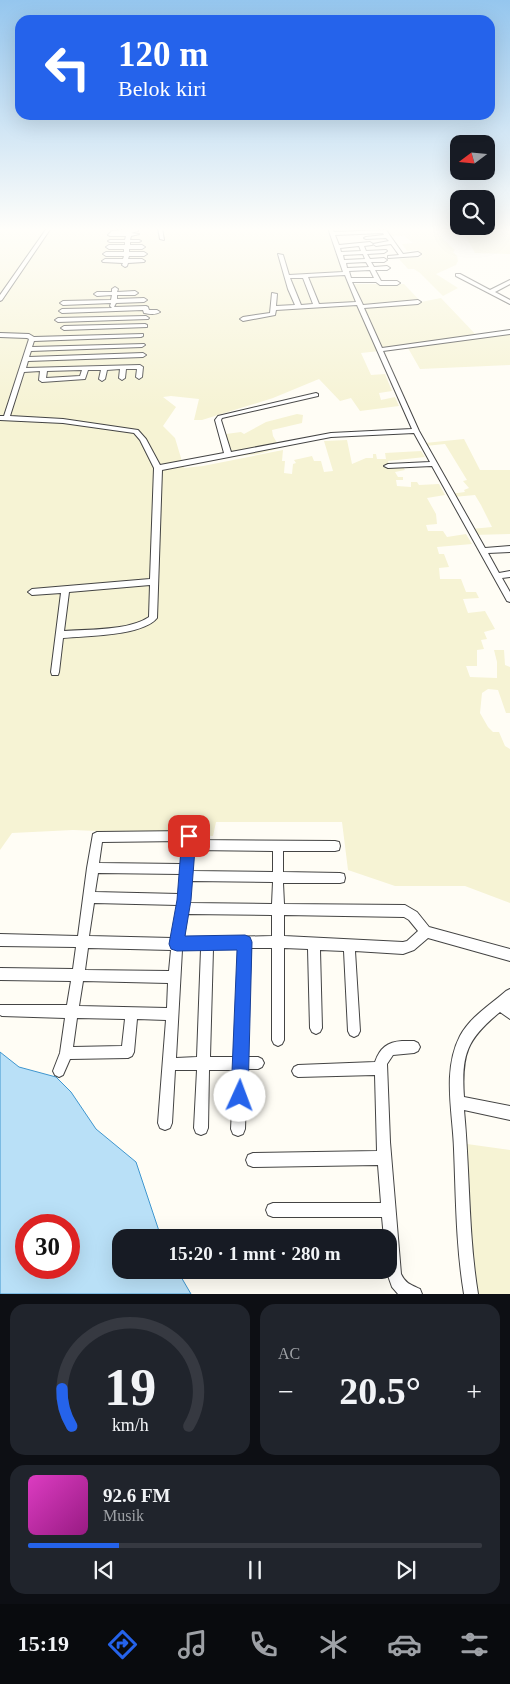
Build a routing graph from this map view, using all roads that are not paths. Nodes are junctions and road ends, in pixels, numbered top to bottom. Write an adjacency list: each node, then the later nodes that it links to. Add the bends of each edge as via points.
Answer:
1 (7, 288): 12 (street)
2 (292, 288): 22 (street)
3 (310, 288): 21 (street)
4 (353, 288): 20 (street)
5 (483, 288): 8 (street)
6 (497, 288): 8 (street)
7 (115, 291): 9 (street); 10 (street); 14 (street)
8 (490, 292): 18 (street)
9 (135, 293)
10 (97, 294)
11 (274, 294): 23 (street)
12 (0, 299)
13 (144, 300): 14 (street)
14 (113, 301): 16 (street); 25 (street)
15 (80, 302): 16 (street); 19 (street); 24 (street)
16 (92, 302)
17 (418, 302): 20 (street)
18 (510, 302)
19 (63, 303)
20 (360, 305): 21 (street); 47 (street)
21 (316, 306): 22 (street)
22 (299, 307): 23 (street)
23 (274, 308): 31 (street, via 272,314)
24 (79, 310): 25 (street); 26 (street); 29 (street)
25 (112, 310): 27 (street, via 146,308 146,312); 30 (street)
26 (62, 311)
27 (157, 312)
28 (146, 318): 30 (street)
29 (77, 319): 30 (street); 32 (street); 34 (street)
30 (111, 319): 35 (street)
31 (244, 319)
32 (58, 320)
33 (145, 326): 35 (street)
34 (76, 327): 35 (street); 36 (street); 41 (street)
35 (110, 327): 40 (street)
36 (64, 328)
37 (510, 332): 47 (street)
38 (0, 334): 42 (street, via 29,336)
39 (141, 335): 40 (street)
40 (111, 336): 41 (street); 44 (street)
41 (74, 338): 42 (street); 45 (street)
42 (32, 339): 46 (street)
43 (142, 345): 44 (street)
44 (112, 346): 45 (street); 49 (street)
45 (72, 347): 46 (street); 50 (street)
46 (29, 349): 51 (street)
47 (379, 350): 63 (street)
48 (143, 355): 49 (street)
49 (110, 356): 50 (street)
50 (70, 357): 51 (street)
51 (26, 359): 55 (street)
52 (122, 367): 54 (street); 57 (street, via 140,367); 58 (street)
53 (86, 368): 54 (street); 56 (street); 56 (street, via 84,378 42,380)
54 (104, 368): 59 (street)
55 (24, 370): 56 (street); 60 (street); 62 (street)
56 (44, 370)
57 (139, 377)
58 (122, 378)
59 (102, 379)
60 (22, 381)
61 (316, 395): 64 (street, via 220,416 218,420)
62 (3, 419): 67 (street, via 63,421 136,431)
63 (416, 431): 64 (street, via 331,435); 65 (street)
64 (228, 455): 67 (street)
65 (434, 464): 66 (street); 69 (street)
66 (388, 466)
67 (158, 468): 72 (street)
68 (510, 549): 69 (street)
69 (482, 551): 71 (street)
70 (510, 574): 71 (street)
71 (497, 576): 75 (street)
72 (154, 582): 73 (street); 76 (street, via 153,618 148,623 124,629)
73 (66, 590): 74 (street); 76 (street)
74 (32, 592)
75 (510, 600)
76 (59, 635): 77 (street)
77 (55, 672)
78 (188, 846): 79 (street); 81 (street, via 189,836 97,837); 82 (street)
79 (278, 846): 80 (street); 83 (street)
80 (335, 846)
81 (92, 868): 82 (street); 85 (street)
82 (186, 873): 83 (street); 86 (street)
83 (279, 877): 84 (street); 87 (street)
84 (340, 878)
85 (89, 897): 86 (street); 90 (street)
86 (183, 904): 87 (street); 94 (street)
87 (278, 909): 88 (street, via 406,911); 92 (street)
88 (426, 932): 96 (street, via 407,947); 97 (street)
89 (0, 940): 90 (street)
90 (83, 942): 94 (street); 99 (street)
91 (245, 942): 92 (street); 93 (street); 111 (street)
92 (279, 942): 95 (street); 108 (street)
93 (207, 943): 94 (street); 114 (street)
94 (177, 944): 100 (street)
95 (314, 944): 96 (street); 106 (street)
96 (349, 946): 107 (street)
97 (510, 955)
98 (0, 974): 99 (street)
99 (77, 975): 100 (street); 103 (street)
100 (175, 977): 105 (street)
101 (507, 1004): 118 (street, via 477,1022 464,1042)
102 (2, 1010): 103 (street)
103 (71, 1012): 104 (street); 110 (street)
104 (132, 1013): 105 (street); 110 (street, via 128,1052)
105 (172, 1014): 113 (street)
106 (316, 1028)
107 (354, 1031)
108 (278, 1040)
109 (414, 1047): 115 (street, via 387,1050)
110 (66, 1053): 116 (street)
111 (241, 1063): 112 (street); 114 (street); 122 (street)
112 (258, 1063)
113 (169, 1064): 114 (street); 120 (street)
114 (203, 1064): 121 (street)
115 (381, 1068): 117 (street); 123 (street)
116 (59, 1071)
117 (298, 1071)
118 (456, 1102): 119 (street); 128 (street, via 466,1264)
119 (510, 1113)
120 (164, 1123)
121 (201, 1128)
122 (238, 1129)
123 (384, 1158): 124 (street); 126 (street)
124 (252, 1160)
125 (273, 1210): 126 (street)
126 (388, 1210): 127 (street, via 396,1282 404,1291)
127 (415, 1294)
128 (471, 1294)

